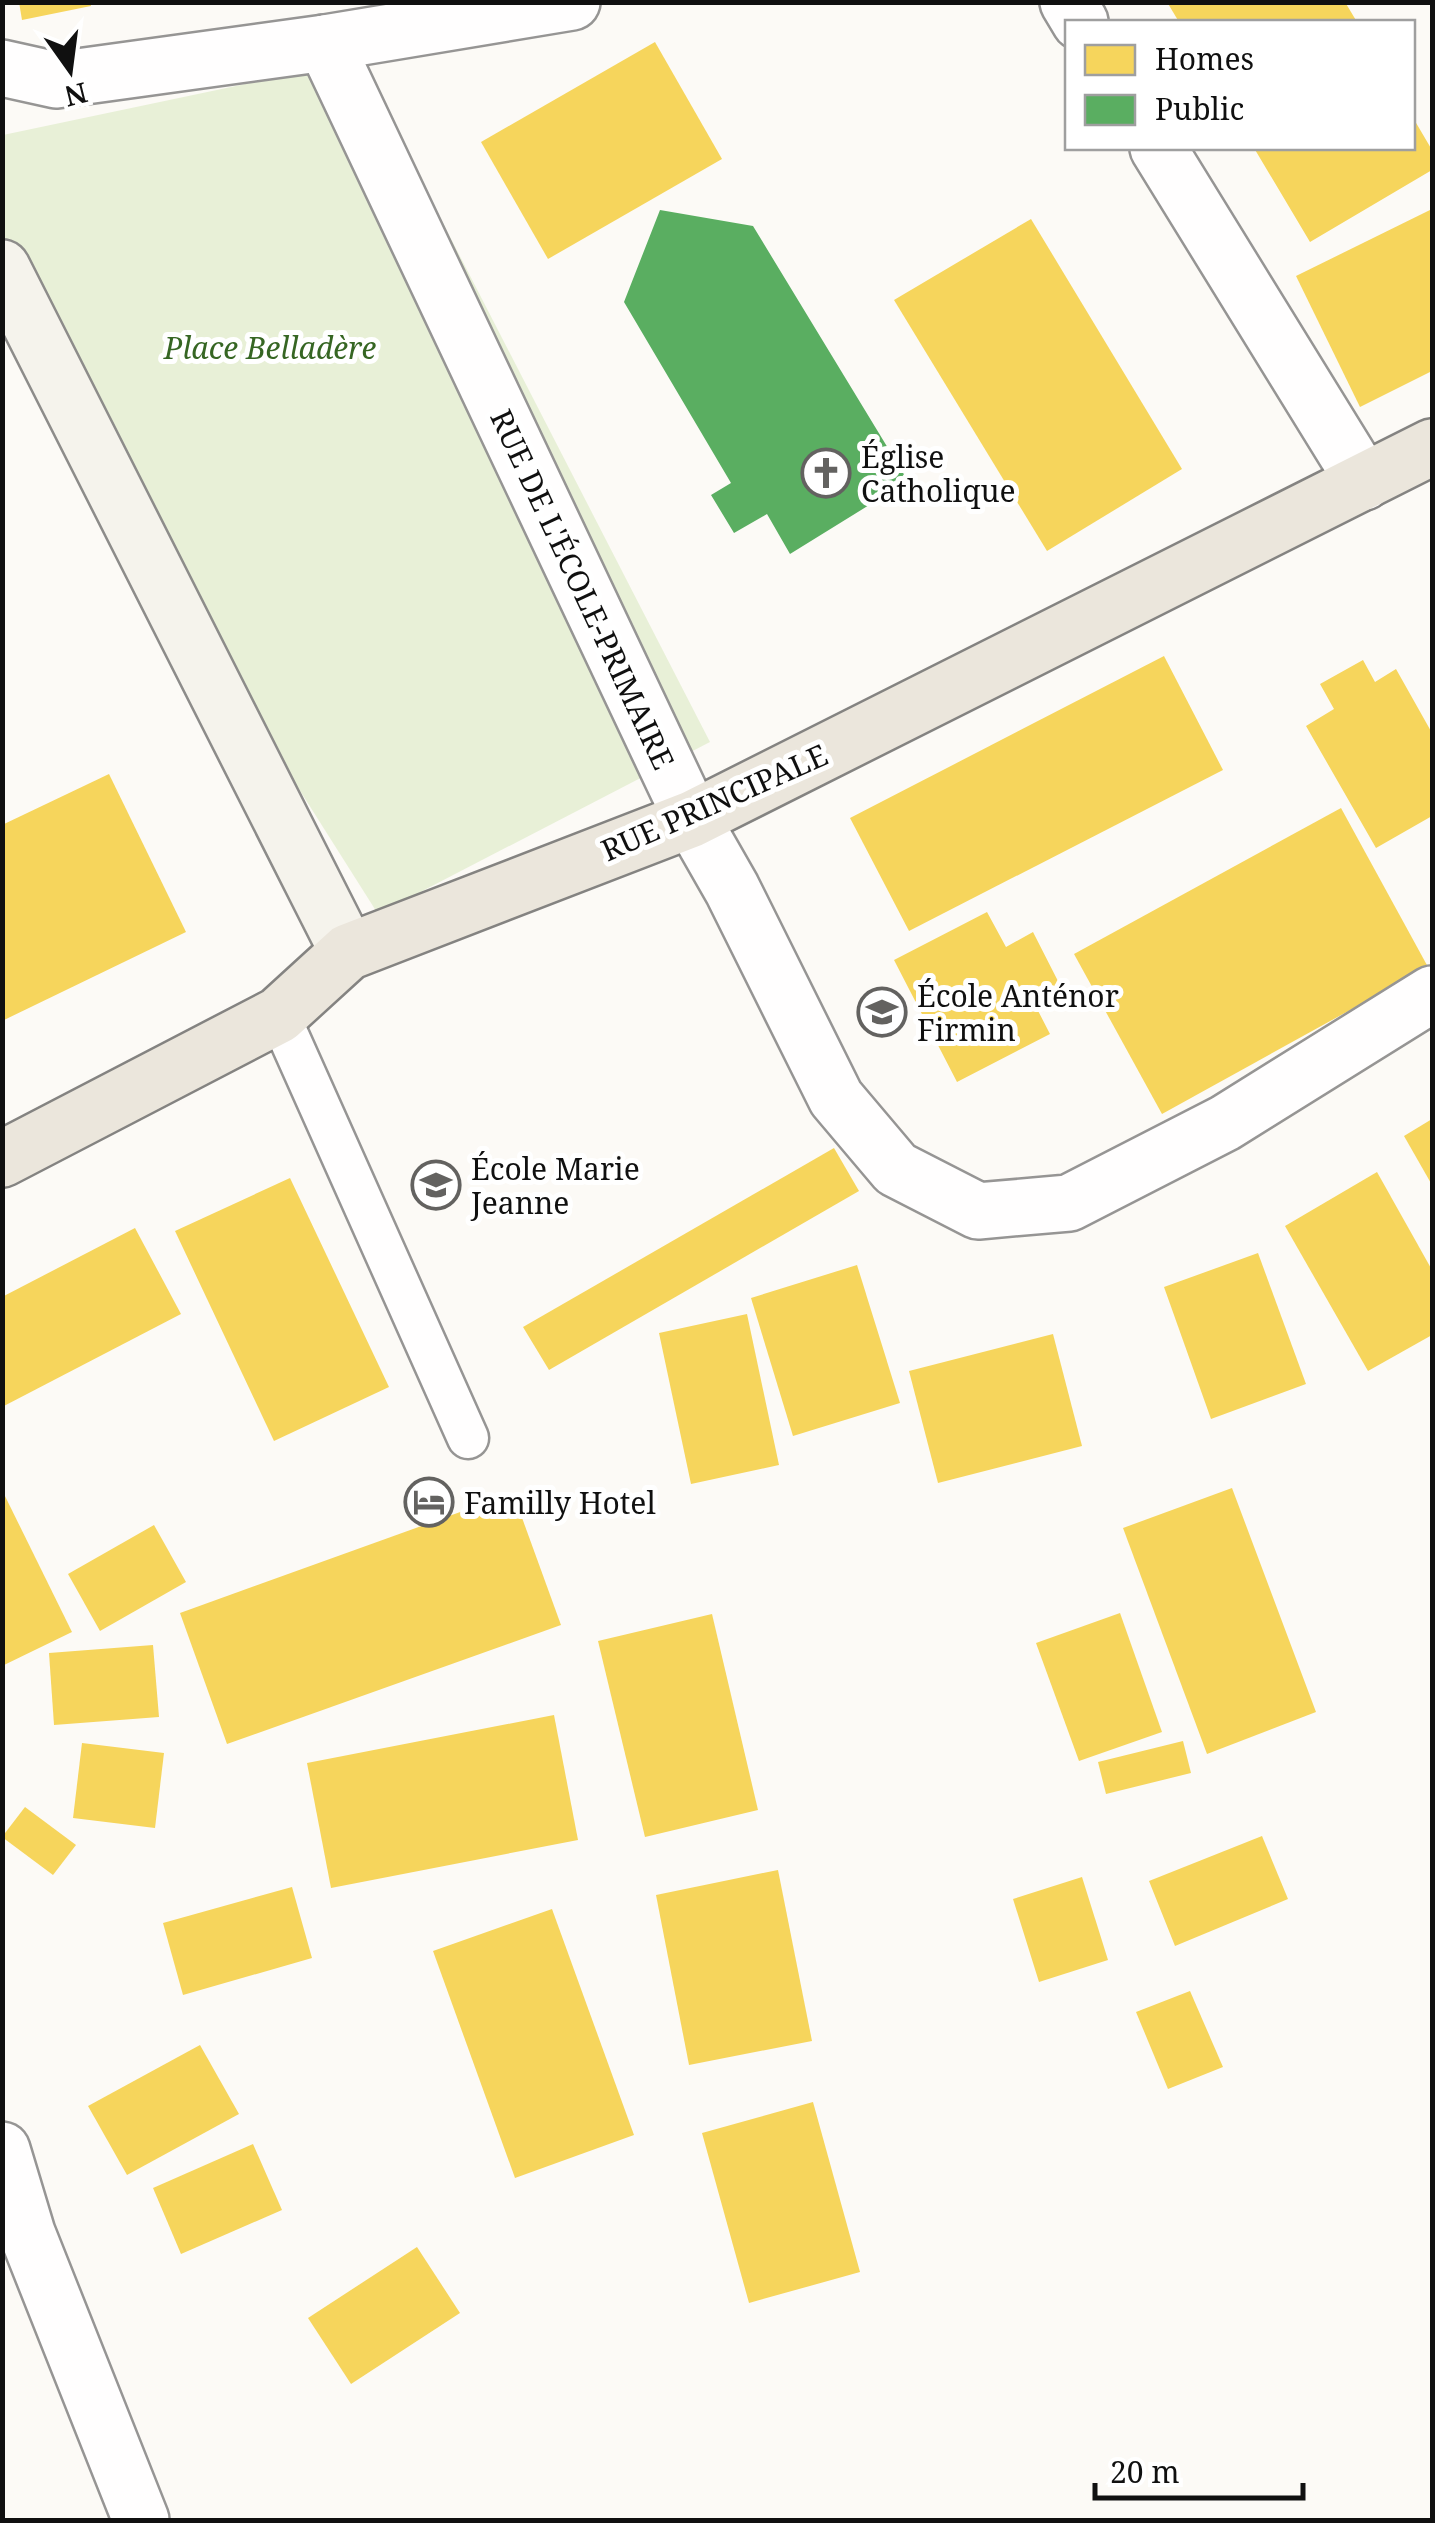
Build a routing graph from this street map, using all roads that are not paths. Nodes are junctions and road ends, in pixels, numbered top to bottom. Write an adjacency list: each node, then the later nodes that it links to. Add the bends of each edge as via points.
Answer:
1 (572, 2): 2 (street)
2 (324, 43): 3 (street, via 56,80); 8 (street, RUE DE L'ÉCOLE-PRIMAIRE)
3 (2, 68)
4 (1159, 150): 7 (street)
5 (2, 268): 9 (street)
6 (1432, 447): 7 (main road, RUE PRINCIPALE)
7 (1364, 482): 8 (main road, RUE PRINCIPALE)
8 (692, 819): 9 (main road, RUE PRINCIPALE); 10 (street, RUE DE L'ÉCOLE-PRIMAIRE, via 836,1098 896,1169 978,1212 1069,1203 1225,1122)
9 (348, 952): 11 (main road, RUE PRINCIPALE)
10 (1432, 994)
11 (279, 1015): 12 (main road, RUE PRINCIPALE); 13 (lane)
12 (2, 1159)
13 (468, 1438)
14 (2, 2150): 15 (street, via 27,2233)
15 (141, 2520)

